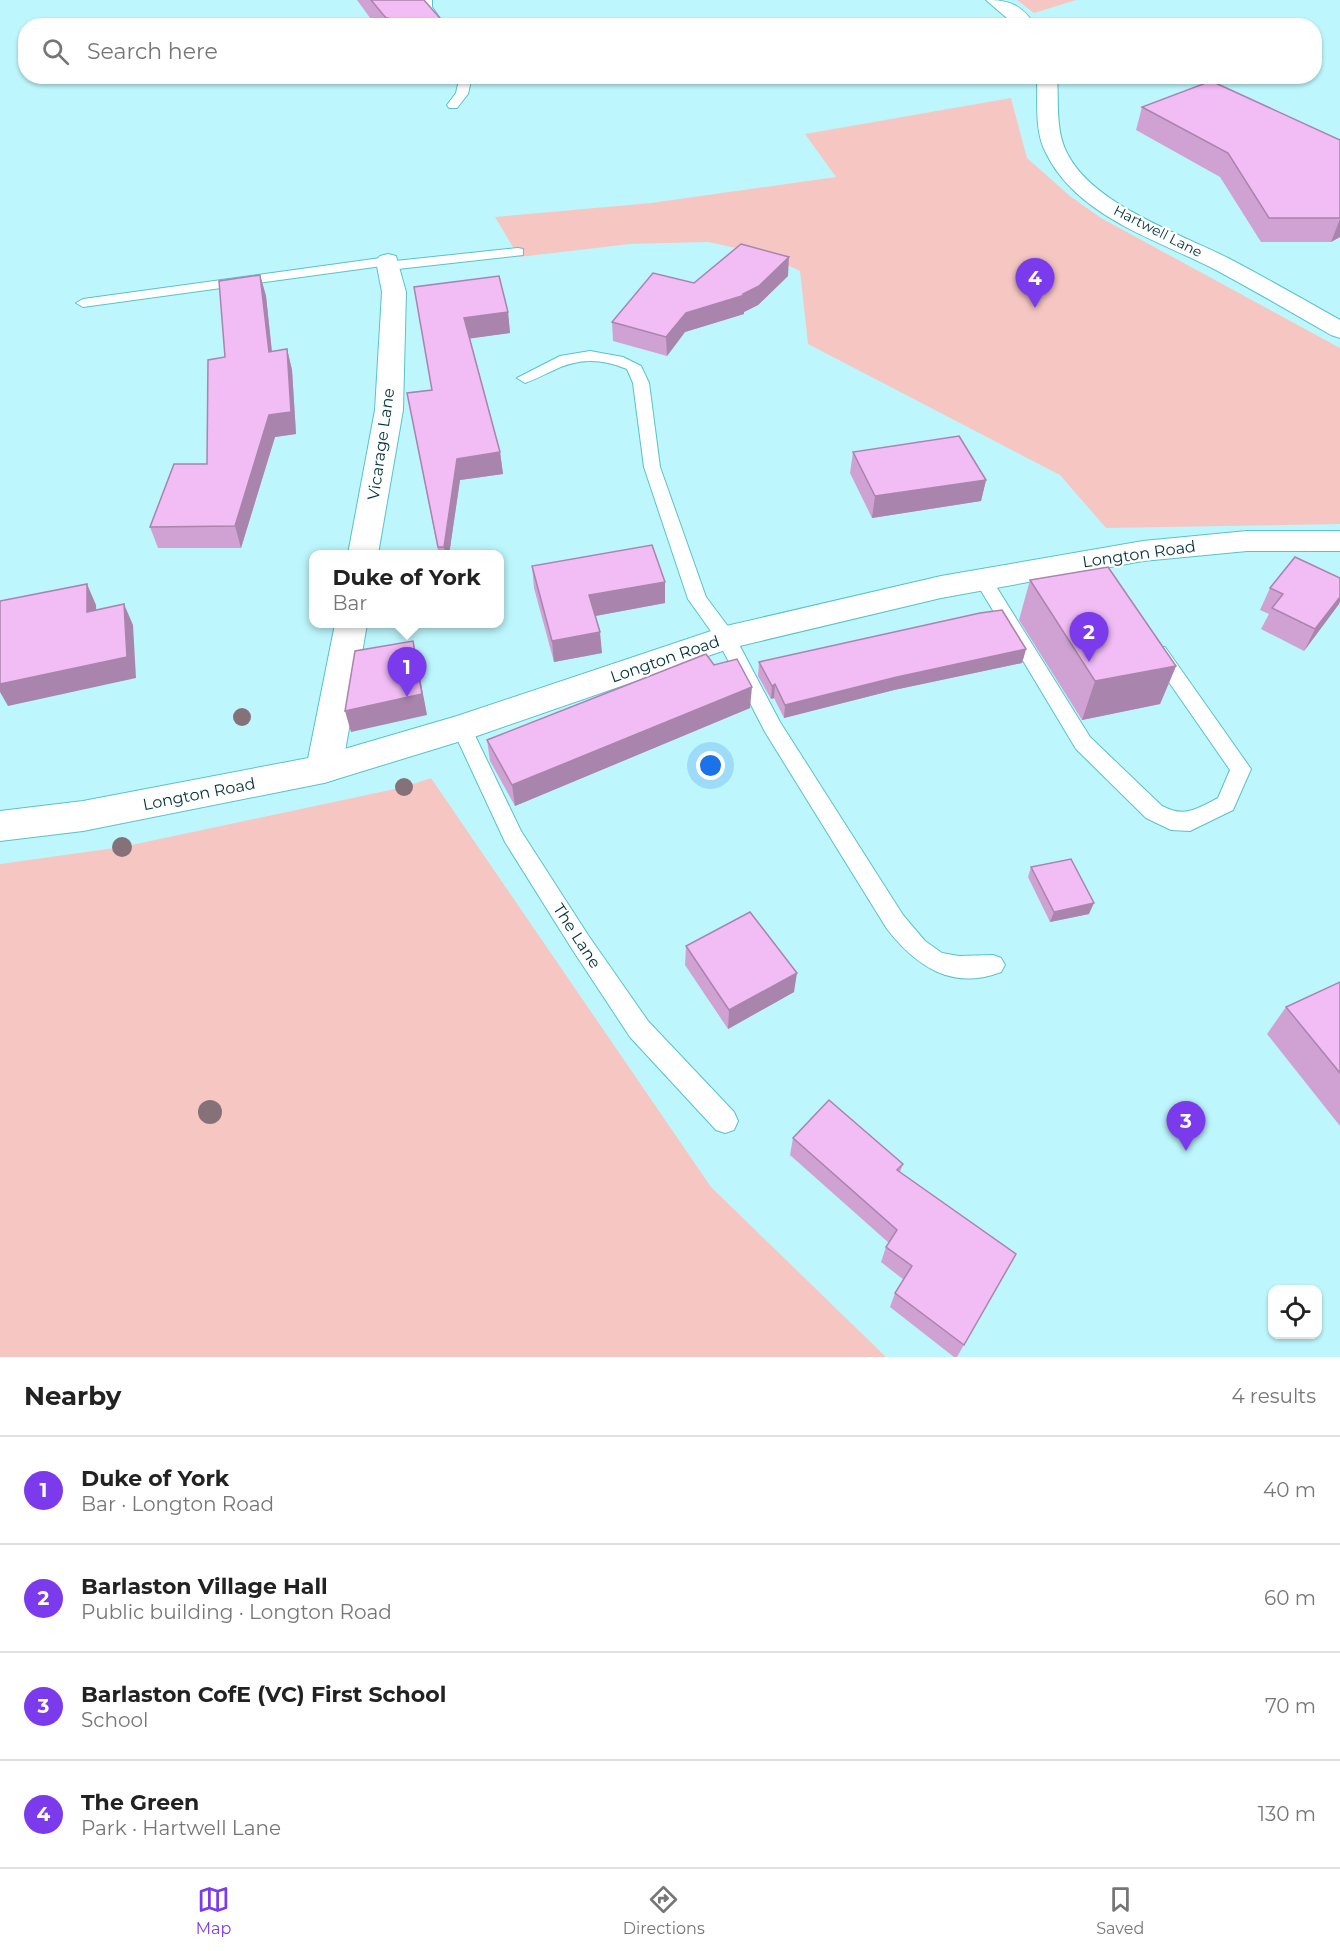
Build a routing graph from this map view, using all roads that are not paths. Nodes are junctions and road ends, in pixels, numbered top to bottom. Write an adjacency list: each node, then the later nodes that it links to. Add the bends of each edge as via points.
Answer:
1 (427, 0): 3 (lane)
2 (995, 0): 4 (street)
3 (435, 18)
4 (1020, 18)
5 (464, 84): 7 (lane)
6 (1048, 84): 11 (street, Hartwell Lane, via 1052,143 1057,156 1092,193 1121,215 1208,256)
7 (453, 105)
8 (518, 252): 9 (lane)
9 (388, 263): 10 (lane); 14 (street, Vicarage Lane, via 394,292 389,410)
10 (83, 303)
11 (1340, 330)
12 (525, 378): 18 (lane, via 556,362 589,354 612,357 633,366 641,383 652,467 662,499 697,599)
13 (1340, 541): 15 (street, Longton Road, via 1247,541 1143,551 1099,569)
14 (364, 550)
15 (983, 579): 17 (lane, via 1083,743 1154,813 1171,821 1190,822 1226,804 1241,769); 18 (street, Longton Road)
16 (350, 628): 20 (street)
17 (1146, 636)
18 (726, 638): 19 (street, Longton Road); 22 (lane, via 772,727 918,952 951,968)
19 (462, 728): 20 (street, Longton Road); 23 (lane, The Lane, via 513,836 580,942 639,1029)
20 (324, 769): 21 (street, Longton Road, via 83,816)
21 (0, 826)
22 (993, 965)
23 (725, 1121)

